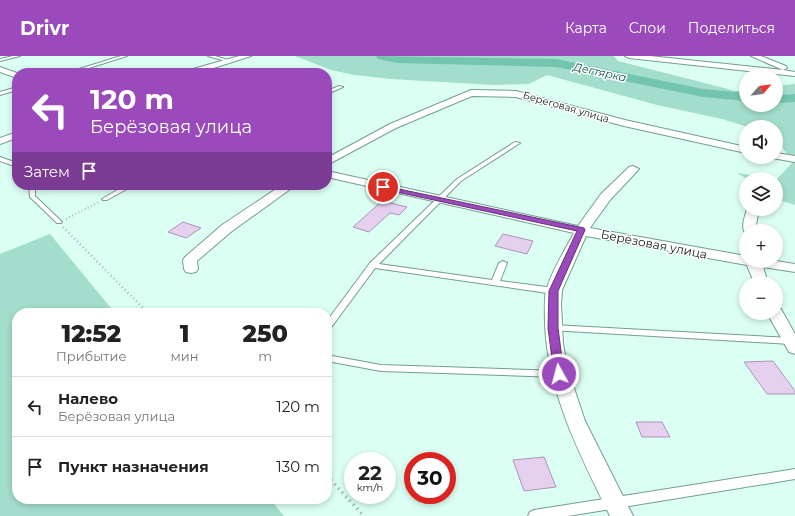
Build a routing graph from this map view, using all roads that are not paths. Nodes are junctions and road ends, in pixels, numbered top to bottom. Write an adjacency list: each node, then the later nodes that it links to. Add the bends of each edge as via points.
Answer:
1 (18, 56): 7 (lane)
2 (125, 56): 9 (lane)
3 (210, 56): 8 (lane)
4 (247, 56): 8 (street)
5 (629, 56): 13 (street)
6 (755, 56): 13 (street)
7 (0, 60)
8 (229, 61): 10 (street)
9 (85, 68)
10 (206, 68)
11 (0, 69): 12 (street)
12 (12, 74)
13 (795, 74)
14 (341, 87): 16 (lane)
15 (12, 90): 17 (lane)
16 (332, 91)
17 (0, 94)
18 (12, 137): 19 (street)
19 (0, 141)
20 (517, 143): 33 (lane, via 460,180)
21 (739, 148): 24 (street, Береговая улица, via 624,123 516,94 471,93 393,126)
22 (783, 157): 25 (street)
23 (0, 159): 26 (lane)
24 (332, 159)
25 (795, 159)
26 (12, 163)
27 (632, 169): 35 (street, via 601,200)
28 (332, 175): 33 (street, Берёзовая улица)
29 (32, 190): 34 (lane, via 32,196)
30 (122, 190): 32 (lane)
31 (283, 190): 41 (street, via 227,228 190,260)
32 (105, 199)
33 (439, 200): 35 (street, Берёзовая улица); 38 (lane)
34 (59, 222)
35 (581, 230): 36 (street, Берёзовая улица); 43 (street)
36 (739, 259)
37 (503, 263): 42 (lane)
38 (373, 265): 42 (lane); 44 (lane)
39 (783, 266): 40 (street, Берёзовая улица)
40 (795, 268)
41 (191, 269)
42 (495, 282): 43 (lane)
43 (554, 291): 46 (street)
44 (332, 320)
45 (779, 320): 47 (street)
46 (553, 328): 47 (lane); 49 (street)
47 (793, 345)
48 (332, 359): 49 (lane, via 381,368)
49 (559, 374): 51 (street, via 581,437)
50 (795, 474): 51 (lane)
51 (619, 509): 52 (lane)
52 (534, 516)

